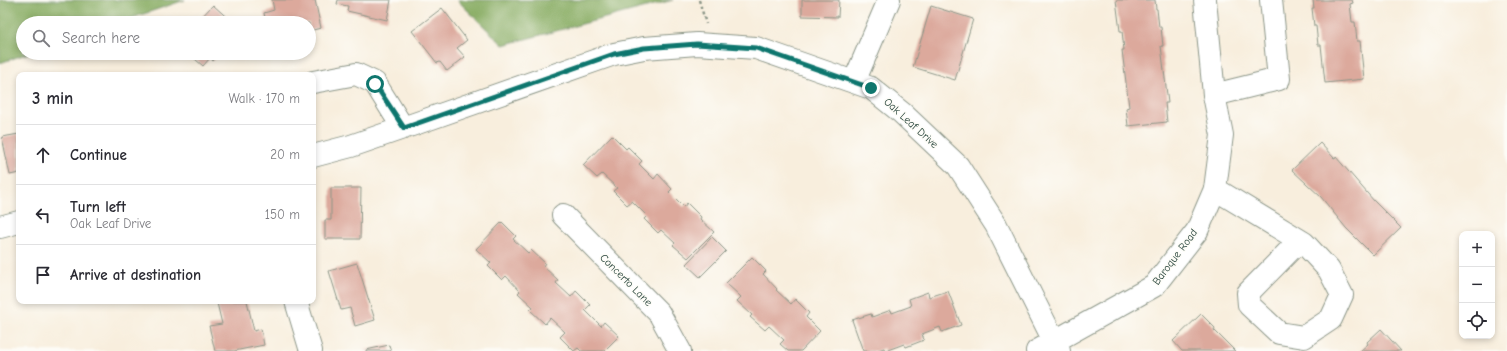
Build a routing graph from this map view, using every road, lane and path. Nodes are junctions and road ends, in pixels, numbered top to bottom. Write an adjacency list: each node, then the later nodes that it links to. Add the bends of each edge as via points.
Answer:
1 (699, 0): 5 (path)
2 (889, 0): 7 (street)
3 (1205, 0): 8 (street, Baroque Road)
4 (1271, 0): 8 (street, via 1279,78)
5 (708, 30)
6 (316, 81): 9 (street, via 356,74 375,84)
7 (854, 82): 9 (street, Oak Leaf Drive, via 756,48 697,44 644,48 614,54); 17 (street, Oak Leaf Drive, via 871,88 902,113 958,166 996,225)
8 (1214, 95): 11 (street, Baroque Road, via 1222,135)
9 (404, 128): 10 (street, Oak Leaf Drive)
10 (316, 155)
11 (1215, 189): 15 (street); 17 (street, Baroque Road, via 1197,231 1154,286)
12 (563, 215): 19 (street, Concerto Lane, via 659,313)
13 (16, 223): 14 (street)
14 (0, 227)
15 (1298, 240): 15 (street, via 1304,243 1329,270 1342,295 1331,319 1304,337 1279,333 1249,305 1248,293)
16 (297, 304): 18 (street)
17 (1050, 348)
18 (311, 351)
19 (680, 351)

